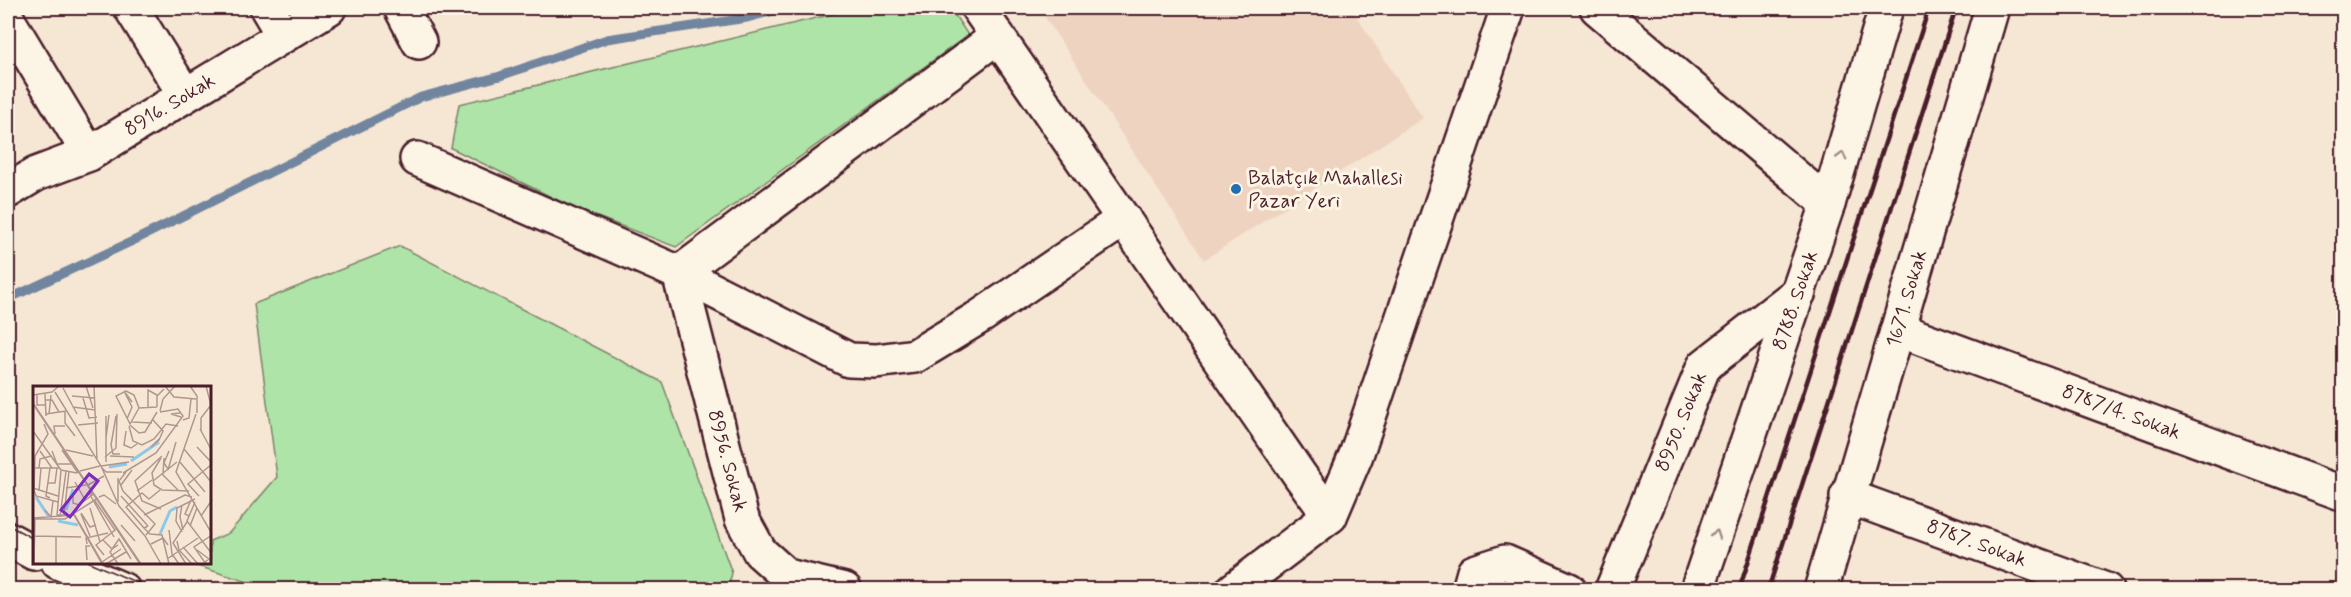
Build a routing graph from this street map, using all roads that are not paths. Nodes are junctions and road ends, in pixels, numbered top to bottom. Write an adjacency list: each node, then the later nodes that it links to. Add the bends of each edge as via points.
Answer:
1 (131, 8): 14 (street)
2 (267, 8): 11 (street)
3 (329, 8): 11 (street, 8916. Sokak)
4 (402, 8): 13 (street)
5 (978, 8): 12 (street)
6 (1508, 8): 25 (street, via 1356,455)
7 (1597, 8): 18 (street)
8 (1886, 8): 18 (street, 8788. Sokak, one-way to 8)
9 (1992, 8): 22 (street, 1671. Sokak)
10 (8, 20): 15 (street)
11 (283, 35): 14 (street, 8916. Sokak)
12 (998, 36): 19 (street); 20 (street)
13 (419, 42)
14 (185, 95): 15 (street, 8916. Sokak)
15 (89, 154): 17 (street, 8916. Sokak, via 36,174)
16 (417, 159): 20 (street)
17 (8, 191)
18 (1828, 204): 21 (street, 8788. Sokak)
19 (1124, 219): 20 (street, via 915,356 876,361 849,360); 25 (street)
20 (679, 273): 29 (street, 8956. Sokak, via 742,519)
21 (1798, 292): 35 (street, 8950. Sokak, via 1704,366); 36 (street, 8788. Sokak, one-way to 21)
22 (1899, 330): 23 (street, 8787/4. Sokak); 24 (street, 1671. Sokak)
23 (2343, 494)
24 (1847, 496): 37 (street, 1671. Sokak); 38 (street, 8787. Sokak)
25 (1330, 516): 32 (street)
26 (8, 539): 27 (street)
27 (33, 552)
28 (63, 564): 30 (street)
29 (781, 583): 31 (street, 8956. Sokak)
30 (123, 590)
31 (845, 590)
32 (1233, 590)
33 (1469, 590): 34 (street, via 1474,572 1505,562)
34 (1569, 590)
35 (1612, 590)
36 (1697, 590)
37 (1821, 590)
38 (2106, 590)

